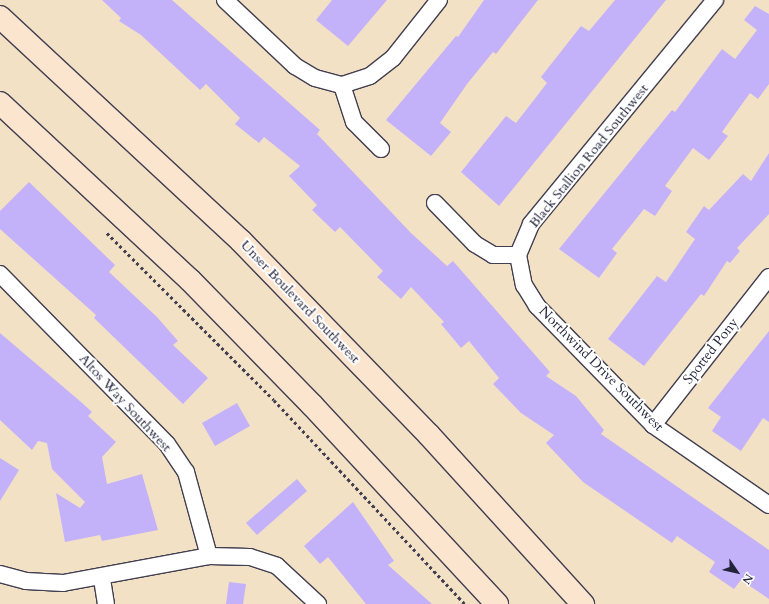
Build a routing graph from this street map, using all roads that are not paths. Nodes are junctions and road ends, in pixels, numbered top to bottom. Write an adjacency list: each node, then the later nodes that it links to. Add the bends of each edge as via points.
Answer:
1 (225, 0): 5 (street, via 295,66 315,78)
2 (439, 0): 5 (street, via 393,58 370,76)
3 (715, 0): 9 (street, Black Stallion Road Southwest, via 531,224)
4 (0, 17): 20 (main road, Unser Boulevard Southwest, via 241,241 429,435)
5 (342, 85): 7 (street, via 354,122)
6 (0, 103): 19 (main road, via 190,280 312,404)
7 (381, 149)
8 (435, 203): 9 (street, via 475,244 493,255)
9 (518, 255): 12 (street, Northwind Drive Southwest, via 524,284 537,306)
10 (0, 274): 14 (street, Altos Way Southwest, via 167,444 189,479)
11 (769, 277): 12 (street, Spotted Pony)
12 (652, 425): 13 (street, Northwind Drive Southwest)
13 (769, 505)
14 (209, 556): 16 (street); 18 (street, via 250,557 277,566)
15 (0, 574): 16 (street, via 26,581 63,583)
16 (102, 579): 17 (street)
17 (106, 604)
18 (318, 604)
19 (497, 604)
20 (583, 604)

